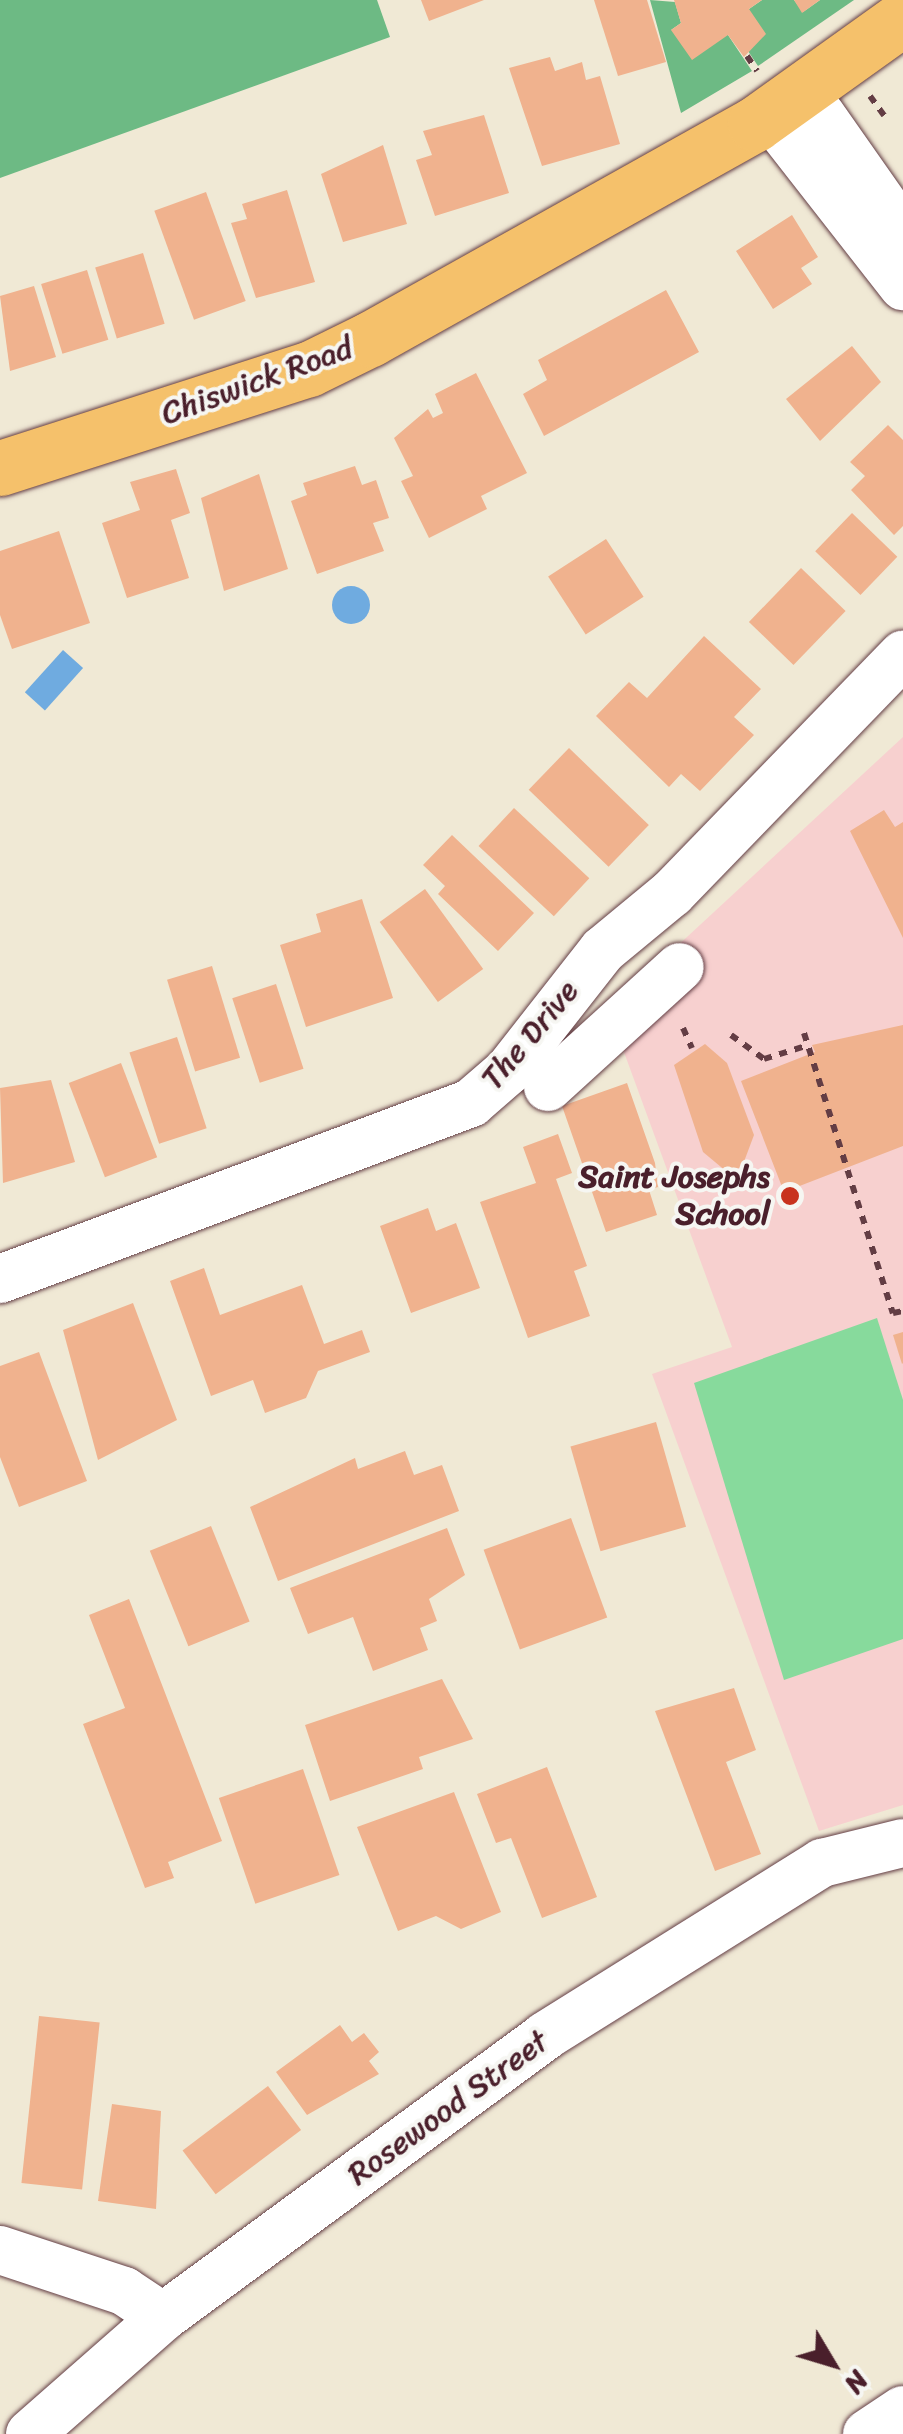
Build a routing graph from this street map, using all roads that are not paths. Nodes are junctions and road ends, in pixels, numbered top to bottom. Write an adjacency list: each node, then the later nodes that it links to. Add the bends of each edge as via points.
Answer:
1 (903, 18): 3 (main road, Chiswick Road)
2 (903, 53): 3 (main road, Chiswick Road)
3 (799, 117): 4 (street); 5 (main road, Chiswick Road, via 308,369)
4 (902, 267)
5 (0, 468)
6 (903, 656): 8 (street, The Drive, via 672,893 602,950)
7 (680, 967): 9 (street)
8 (530, 1043): 9 (street); 11 (street, The Drive, via 490,1088 435,1122)
9 (584, 1054): 10 (street)
10 (548, 1087)
11 (0, 1279)
12 (903, 1843): 14 (street, Rosewood Street, via 822,1863 545,2036)
13 (0, 2250): 14 (street, via 124,2291)
14 (162, 2317): 16 (street, Rosewood Street)
15 (903, 2410): 17 (street)
16 (30, 2434)
17 (867, 2434)

